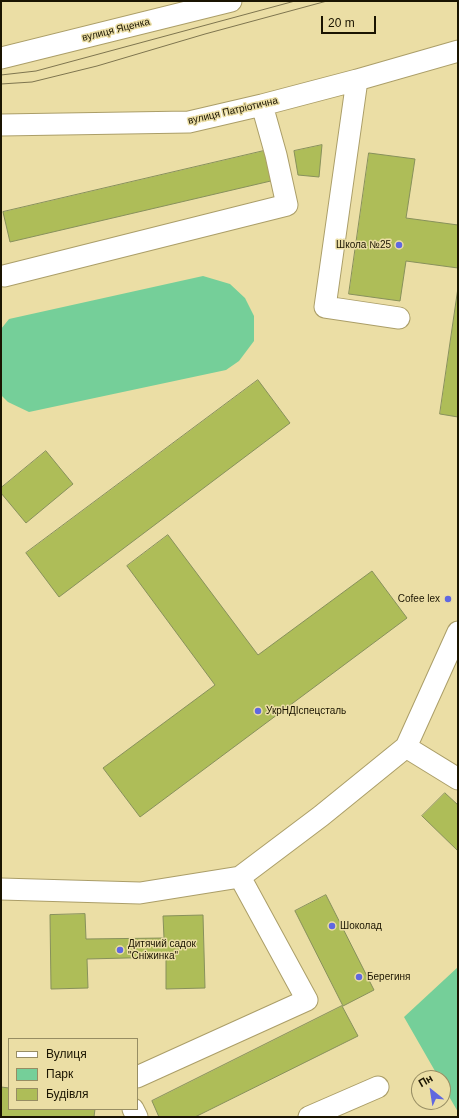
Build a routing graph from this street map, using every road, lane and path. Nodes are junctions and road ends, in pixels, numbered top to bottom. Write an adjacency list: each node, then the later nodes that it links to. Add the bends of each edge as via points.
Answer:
1 (231, 1): 3 (street, вулиця Яценка)
2 (458, 51): 4 (street, вулиця Патріотична)
3 (1, 58)
4 (357, 80): 5 (street, вулиця Патріотична); 8 (street, via 325,307)
5 (262, 105): 6 (street, вулиця Патріотична, via 189,122); 7 (street, via 286,204)
6 (1, 125)
7 (4, 276)
8 (399, 318)
9 (458, 632): 10 (street)
10 (406, 747): 11 (street); 12 (street)
11 (458, 779)
12 (240, 877): 13 (street, via 140,893); 14 (street, via 307,1000)
13 (1, 889)
14 (138, 1077)
15 (378, 1088): 16 (street)
16 (309, 1117)

